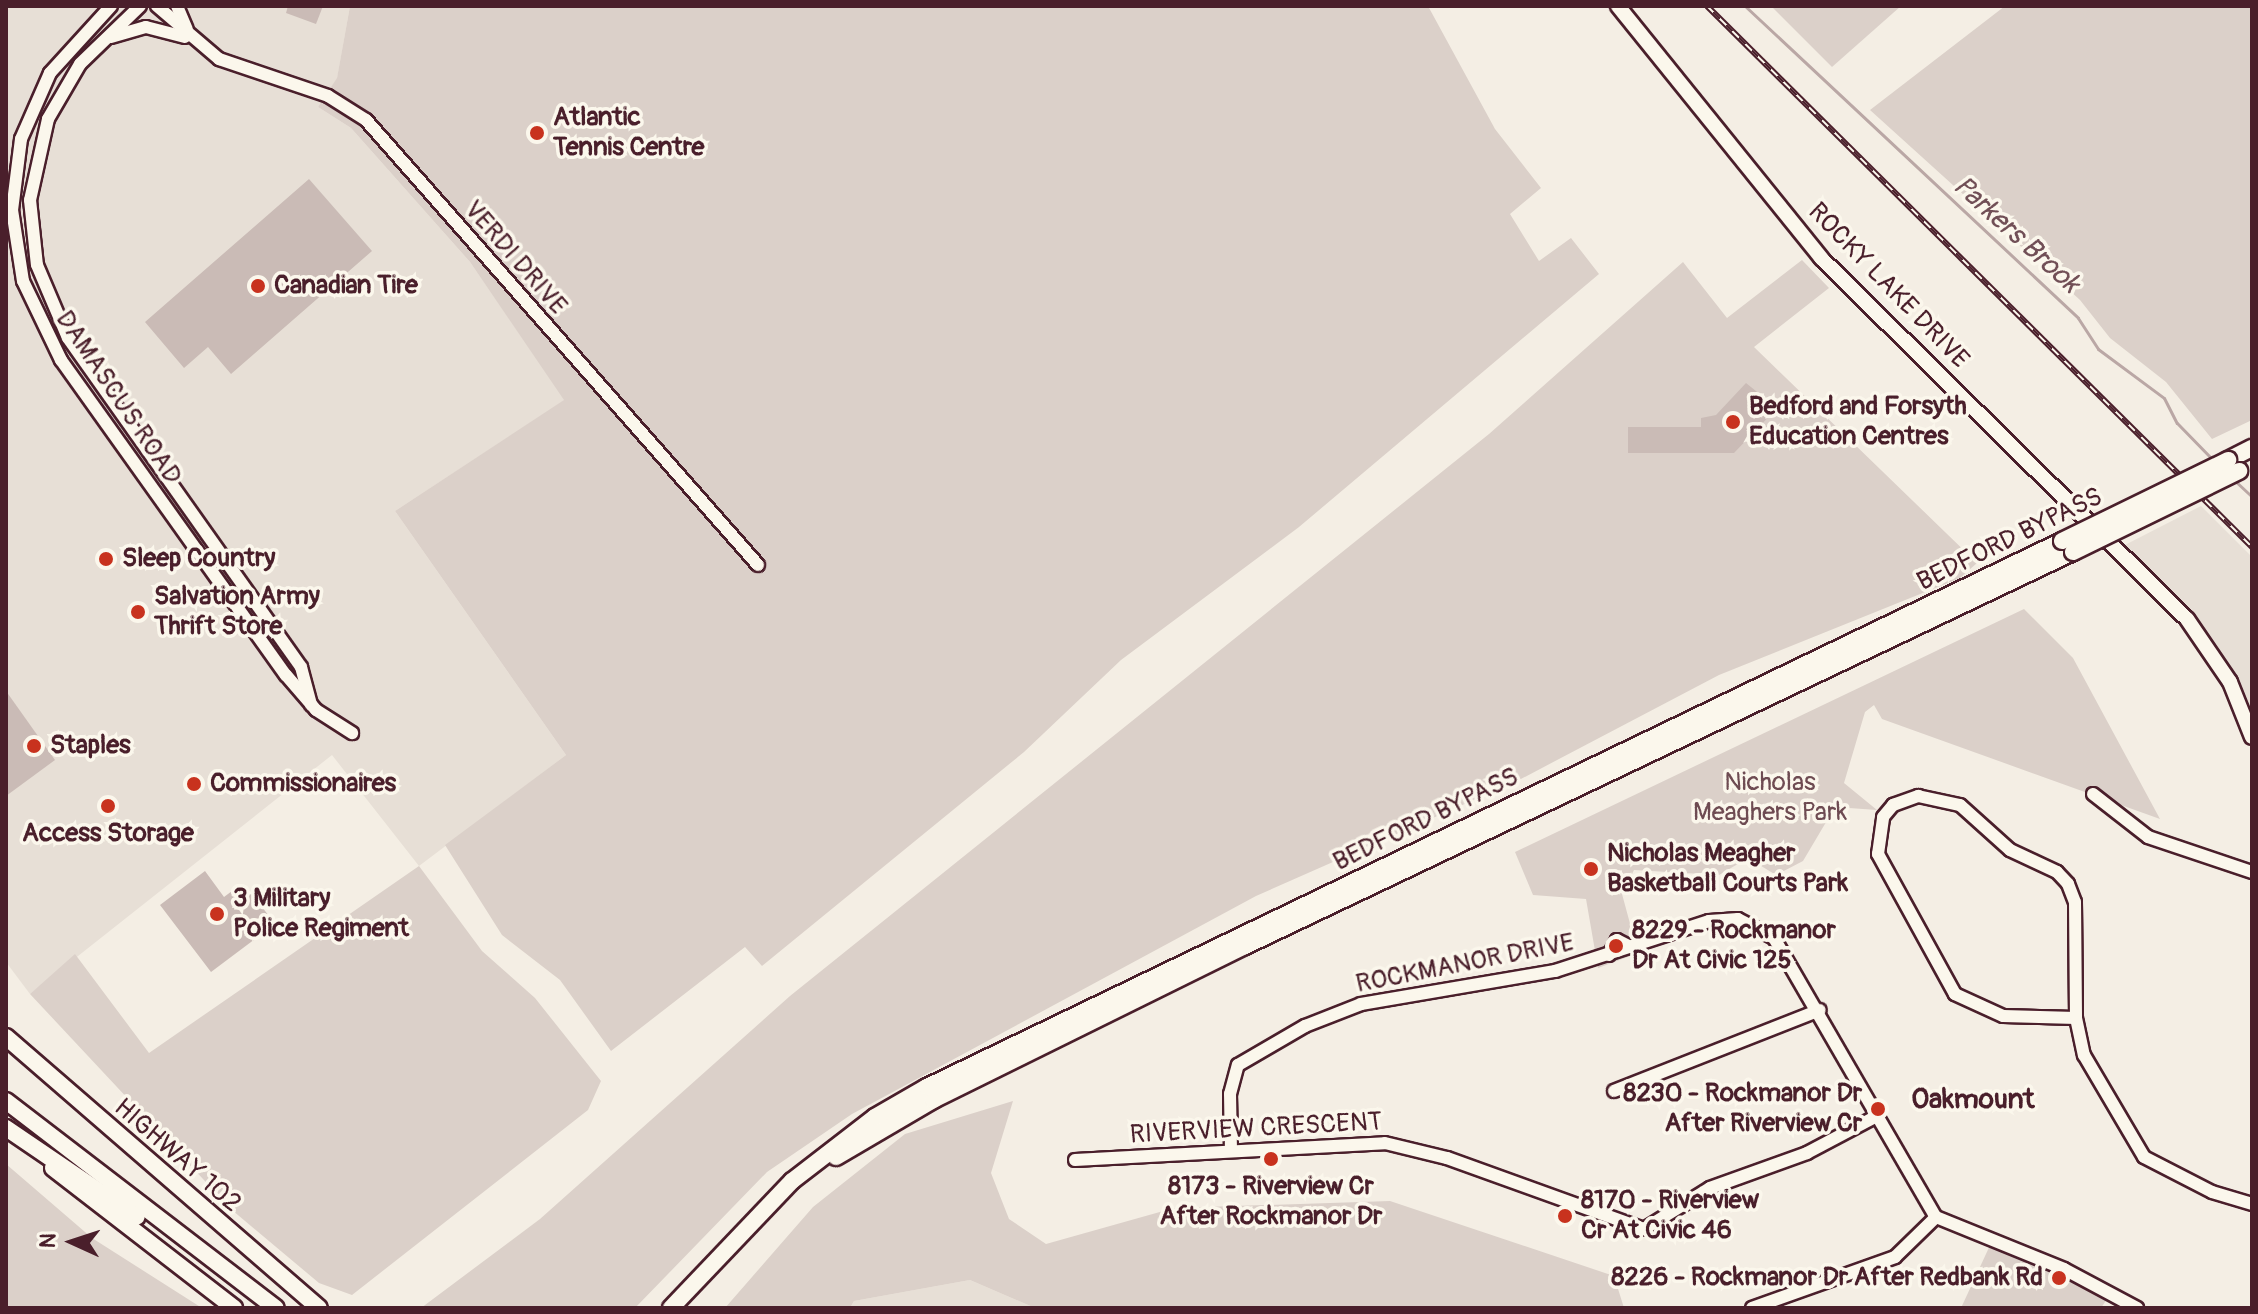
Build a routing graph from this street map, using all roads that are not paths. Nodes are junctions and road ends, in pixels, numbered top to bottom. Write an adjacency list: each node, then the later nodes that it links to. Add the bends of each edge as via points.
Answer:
1 (111, 6): 12 (street, DAMASCUS ROAD, via 55,66 21,139 12,210 23,281 65,367)
2 (140, 6): 7 (street, DAMASCUS ROAD)
3 (157, 6): 6 (street, VERDI DRIVE)
4 (177, 6): 6 (street)
5 (1618, 6): 14 (main road, ROCKY LAKE DRIVE, via 1821,258 2187,619 2230,682)
6 (196, 42): 7 (street, DAMASCUS ROAD, via 138,28); 11 (street, VERDI DRIVE, via 236,67 343,103 366,120)
7 (88, 55): 12 (street, DAMASCUS ROAD, via 55,104 34,167 31,233 45,294 86,365 307,676)
8 (2252, 448): 9 (highway, BEDFORD BYPASS)
9 (2240, 465): 10 (highway, BEDFORD BYPASS, bridge)
10 (2068, 547): 32 (highway, BEDFORD BYPASS, via 927,1087 875,1117 792,1181); 33 (highway, BEDFORD BYPASS, via 877,1130 796,1190)
11 (758, 565)
12 (311, 705): 13 (street, DAMASCUS ROAD)
13 (352, 733)
14 (2252, 737)
15 (2093, 794): 16 (street, via 2148,837)
16 (2252, 872)
17 (1820, 1010): 20 (street); 22 (street, ROCKMANOR DRIVE); 24 (street, ROCKMANOR DRIVE, via 1774,938 1738,919 1709,921 1555,971 1361,1004 1253,1051 1232,1078)
18 (2076, 1018): 18 (street, via 2075,902 2068,884 2057,872 2010,850 1960,805 1918,796 1893,805 1883,817 1878,854 1955,994 2003,1016); 26 (street, via 2084,1055 2144,1157 2212,1192)
19 (6, 1037): 31 (highway, HIGHWAY 102)
20 (1614, 1091)
21 (6, 1101): 30 (highway)
22 (1877, 1116): 24 (street, RIVERVIEW CRESCENT, via 1807,1153 1710,1188 1644,1229 1410,1146 1343,1143); 27 (street, ROCKMANOR DRIVE)
23 (6, 1128): 28 (highway); 29 (highway)
24 (1231, 1151): 25 (street, RIVERVIEW CRESCENT)
25 (1075, 1160)
26 (2252, 1204)
27 (1936, 1217): 34 (street, via 1895,1257); 35 (street, via 2064,1269)
28 (234, 1308)
29 (261, 1308)
30 (276, 1308)
31 (319, 1308)
32 (671, 1308)
33 (686, 1308)
34 (1752, 1308)
35 (2137, 1308)

